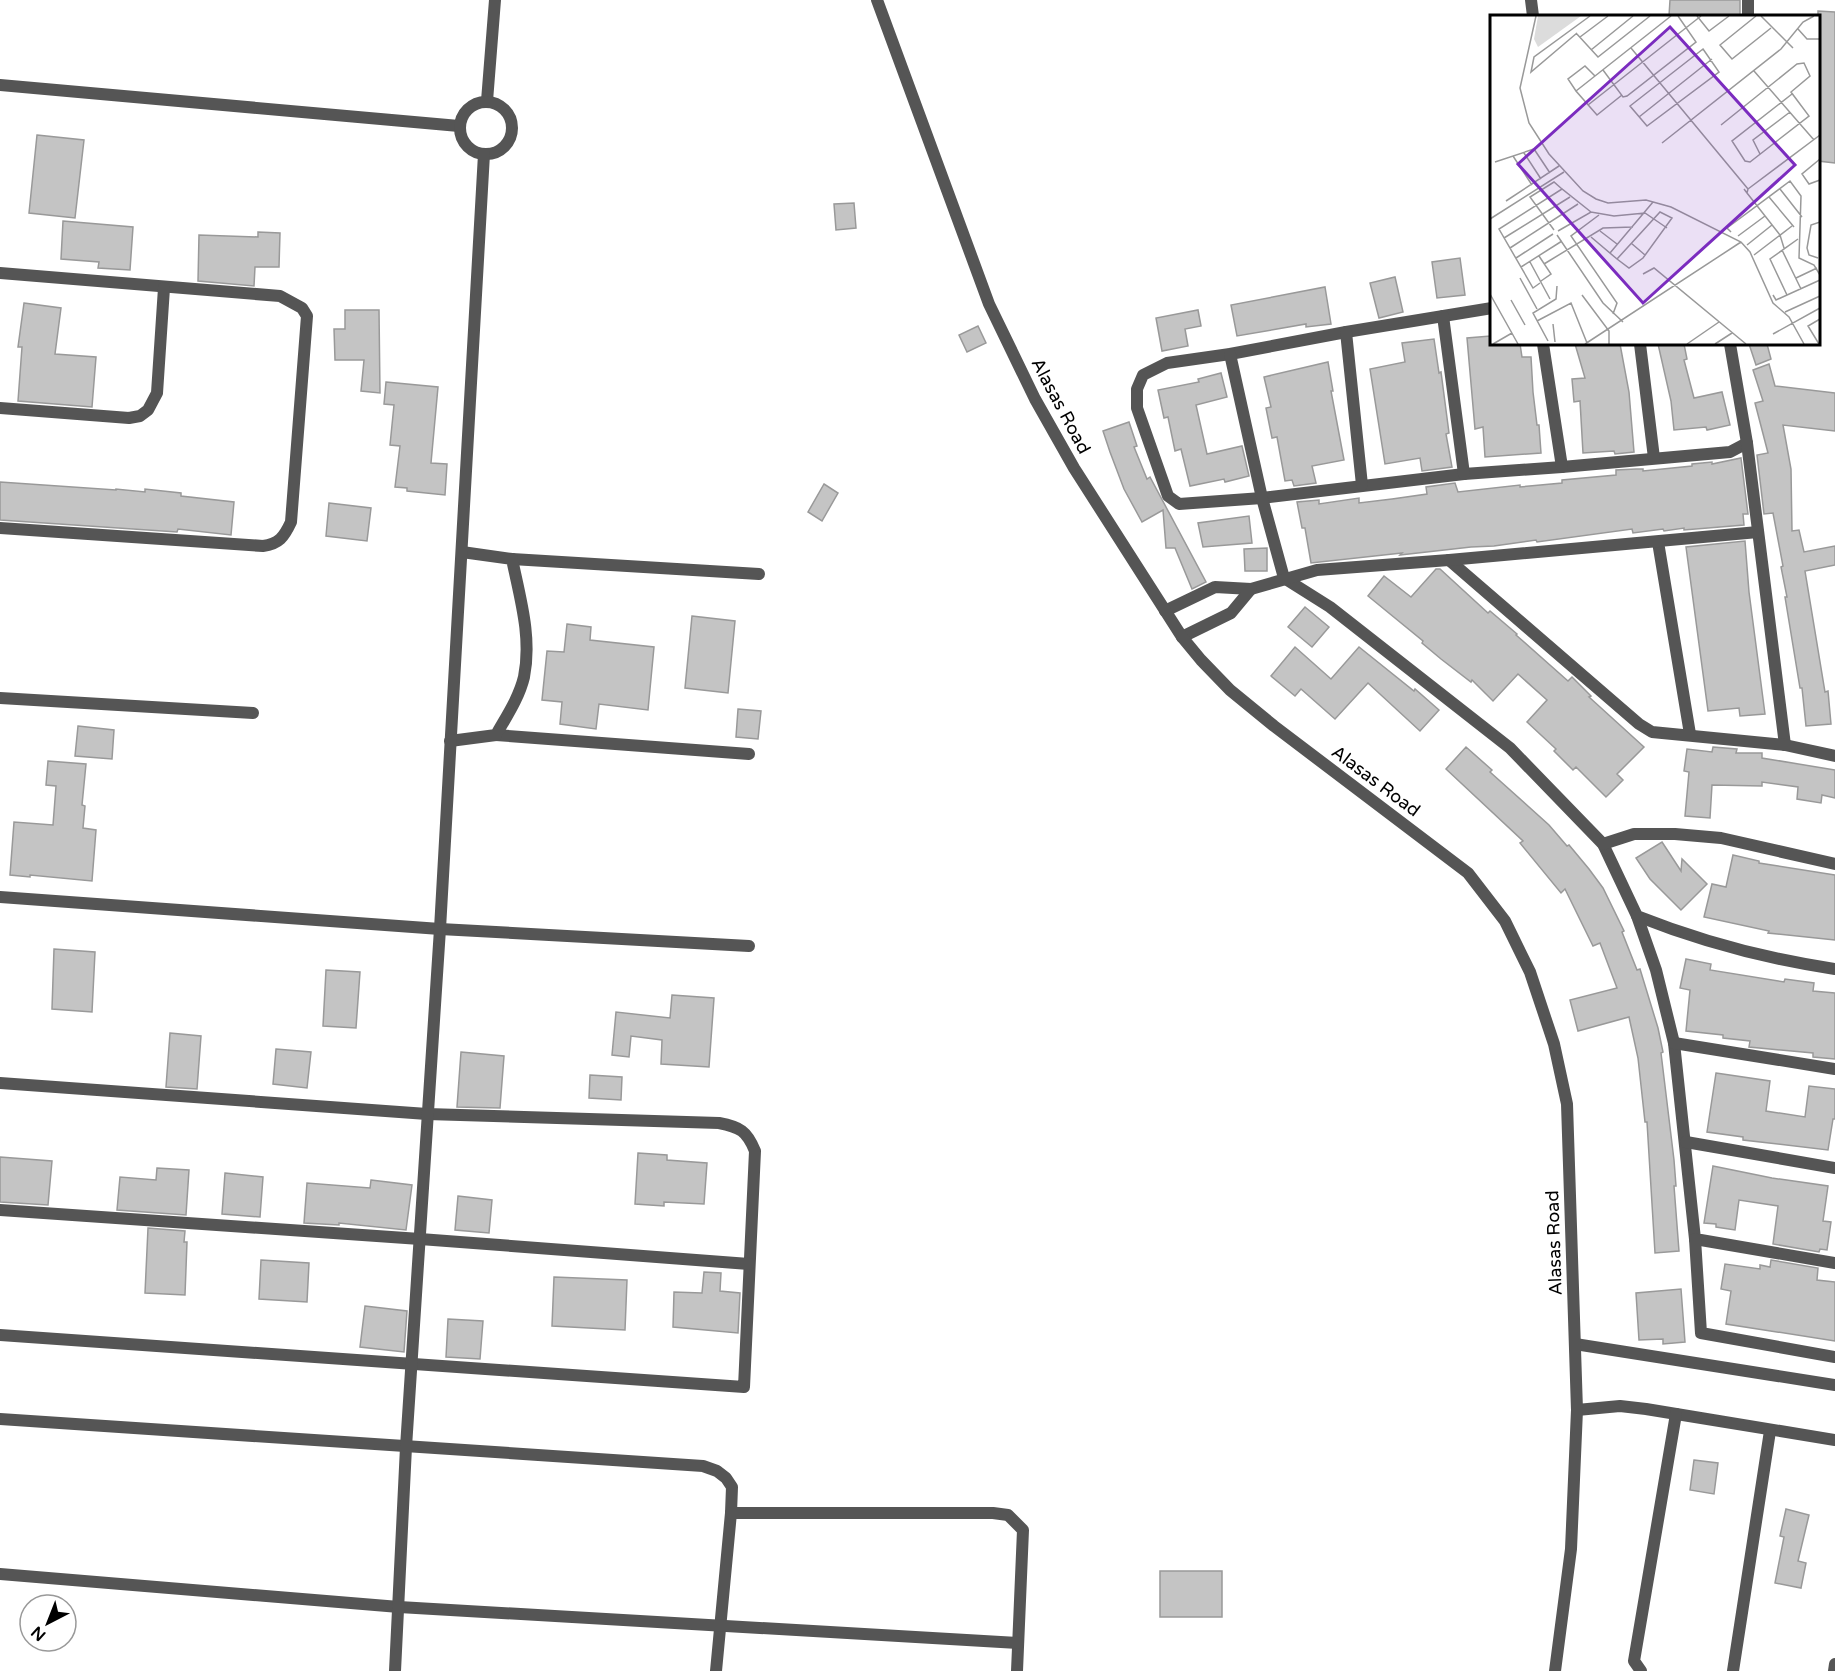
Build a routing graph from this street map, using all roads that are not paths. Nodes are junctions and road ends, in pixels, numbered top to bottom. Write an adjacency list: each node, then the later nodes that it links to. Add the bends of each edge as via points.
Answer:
1 (495, 0): 6 (street)
2 (877, 0): 34 (street, Alasas Road, via 989,304 1046,419)
3 (1531, 0): 4 (street)
4 (1533, 15)
5 (0, 84): 7 (street)
6 (488, 102): 7 (street, via 468,108); 8 (street, via 508,113 512,135 496,153)
7 (459, 126): 8 (street, via 462,140 472,150)
8 (484, 154): 28 (street)
9 (0, 273): 10 (street)
10 (164, 288): 18 (street, via 157,393 140,416); 25 (street, via 280,296 302,308 307,316 291,522 285,534 274,544 262,546)
11 (1490, 308): 12 (street)
12 (1443, 316): 13 (street); 22 (street)
13 (1346, 332): 17 (street); 23 (street)
14 (1543, 345): 21 (street)
15 (1640, 345): 20 (street)
16 (1730, 345): 19 (street)
17 (1230, 354): 24 (street); 24 (street, via 1167,363 1143,375 1137,389 1137,408 1168,496 1179,504)
18 (0, 408)
19 (1747, 443): 20 (street, via 1730,452); 26 (street)
20 (1654, 458): 21 (street)
21 (1562, 467): 22 (street)
22 (1464, 474): 23 (street)
23 (1362, 485): 24 (street)
24 (1262, 498): 32 (street)
25 (0, 528)
26 (1758, 532): 27 (street); 41 (street)
27 (1658, 542): 30 (street); 38 (street)
28 (462, 552): 29 (street); 40 (street)
29 (512, 559): 31 (street); 39 (street, via 525,621 524,678)
30 (1449, 560): 32 (street, via 1317,570); 38 (street, via 1639,724 1652,732)
31 (759, 574)
32 (1284, 578): 33 (street); 44 (street, via 1330,607 1510,748)
33 (1251, 589): 34 (street, via 1215,587); 35 (street, via 1231,613)
34 (1165, 611): 35 (street, Alasas Road)
35 (1182, 637): 63 (street, Alasas Road, via 1239,698 1468,873 1505,921 1537,992 1567,1104)
36 (0, 698): 37 (street)
37 (253, 713)
38 (1690, 734): 41 (street)
39 (496, 735): 40 (street); 42 (street)
40 (450, 741): 48 (street)
41 (1785, 745): 43 (street)
42 (748, 754)
43 (1835, 756)
44 (1603, 844): 45 (street, via 1634,834 1710,837); 47 (street)
45 (1835, 864)
46 (0, 897): 48 (street)
47 (1637, 916): 50 (street, via 1679,933 1789,962); 51 (street, via 1656,970)
48 (440, 929): 49 (street); 54 (street)
49 (749, 946)
50 (1835, 969)
51 (1674, 1042): 52 (street); 55 (street)
52 (1835, 1069)
53 (0, 1083): 54 (street)
54 (427, 1114): 58 (street); 61 (street, via 719,1123 736,1127 746,1134 754,1151)
55 (1686, 1142): 56 (street); 59 (street)
56 (1835, 1168)
57 (0, 1210): 58 (street)
58 (420, 1239): 61 (street); 65 (street)
59 (1695, 1239): 60 (street); 64 (street, via 1701,1333)
60 (1835, 1263)
61 (749, 1264): 65 (street, via 744,1387)
62 (0, 1335): 65 (street)
63 (1575, 1344): 66 (street); 67 (street, Alasas Road)
64 (1835, 1357)
65 (412, 1364): 72 (street)
66 (1835, 1385)
67 (1577, 1410): 68 (street, via 1620,1406); 82 (street, Alasas Road, via 1571,1550)
68 (1676, 1414): 70 (street); 83 (street, via 1634,1661)
69 (0, 1419): 72 (street)
70 (1770, 1431): 71 (street); 84 (street)
71 (1835, 1440)
72 (406, 1447): 73 (street, via 703,1466 717,1471 732,1486); 75 (street)
73 (731, 1513): 76 (street); 77 (street, via 1008,1515 1023,1530)
74 (0, 1574): 75 (street)
75 (399, 1607): 76 (street); 79 (street)
76 (719, 1626): 77 (street); 80 (street)
77 (1018, 1644): 81 (street)
78 (1835, 1664): 85 (street)
79 (395, 1671)
80 (716, 1671)
81 (1017, 1671)
82 (1555, 1671)
83 (1641, 1671)
84 (1733, 1671)
85 (1834, 1671)

